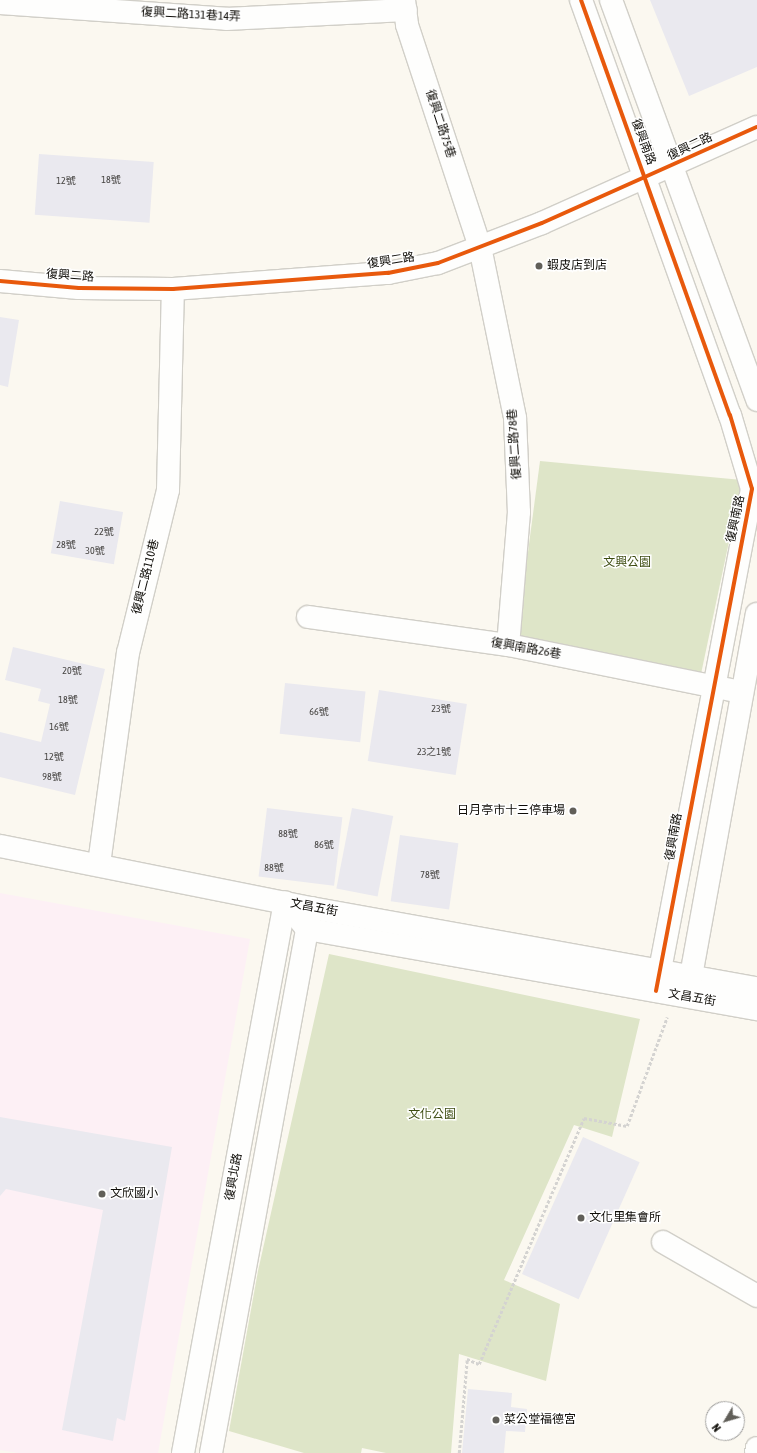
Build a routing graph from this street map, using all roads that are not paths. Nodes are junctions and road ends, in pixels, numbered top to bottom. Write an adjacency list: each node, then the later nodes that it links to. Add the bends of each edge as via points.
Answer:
1 (580, 0): 6 (street, 復興南路)
2 (611, 0): 5 (street, 復興南路)
3 (0, 3): 4 (street, 復興二路131巷14弄, via 226,19)
4 (405, 5): 10 (street, 復興二路75巷, via 407,25)
5 (638, 76): 6 (street); 8 (street, 復興南路)
6 (611, 86): 9 (street, 復興南路)
7 (757, 127): 8 (street, 復興二路)
8 (671, 166): 9 (street, 復興二路); 13 (street, 復興南路)
9 (645, 178): 10 (street, 復興二路); 18 (street, 復興南路, via 730,414 752,489)
10 (480, 247): 12 (street, 復興二路, via 438,263 388,273); 16 (street, 復興二路78巷, via 515,418 519,512)
11 (0, 281): 12 (street, 復興二路, via 79,288)
12 (173, 289): 21 (street, 復興二路110巷, via 168,490 128,653)
13 (757, 400)
14 (757, 614): 17 (street)
15 (308, 617): 16 (street, 復興南路26巷)
16 (508, 645): 18 (street, 復興南路26巷)
17 (754, 648): 19 (street)
18 (712, 684): 19 (street, 復興南路26巷); 25 (street, 復興南路)
19 (741, 692): 26 (street)
20 (0, 846): 21 (street)
21 (99, 864): 22 (street)
22 (285, 902): 23 (street, 文昌五街); 24 (street, 文昌五街); 32 (street, 復興北路)
23 (311, 908): 24 (street); 25 (street, 文昌五街)
24 (307, 929): 28 (street, 文昌五街); 33 (street)
25 (660, 969): 26 (street, 文昌五街); 28 (street, 復興南路)
26 (691, 976): 27 (street, 文昌五街); 29 (street)
27 (757, 988)
28 (656, 991): 29 (street, 文昌五街)
29 (676, 1002): 30 (street, 文昌五街)
30 (757, 1009)
31 (663, 1242): 34 (street)
32 (213, 1292): 33 (street); 36 (street, 復興北路)
33 (240, 1296): 37 (street)
34 (757, 1296)
35 (757, 1448): 38 (street)
36 (183, 1453)
37 (211, 1453)
38 (756, 1453)

